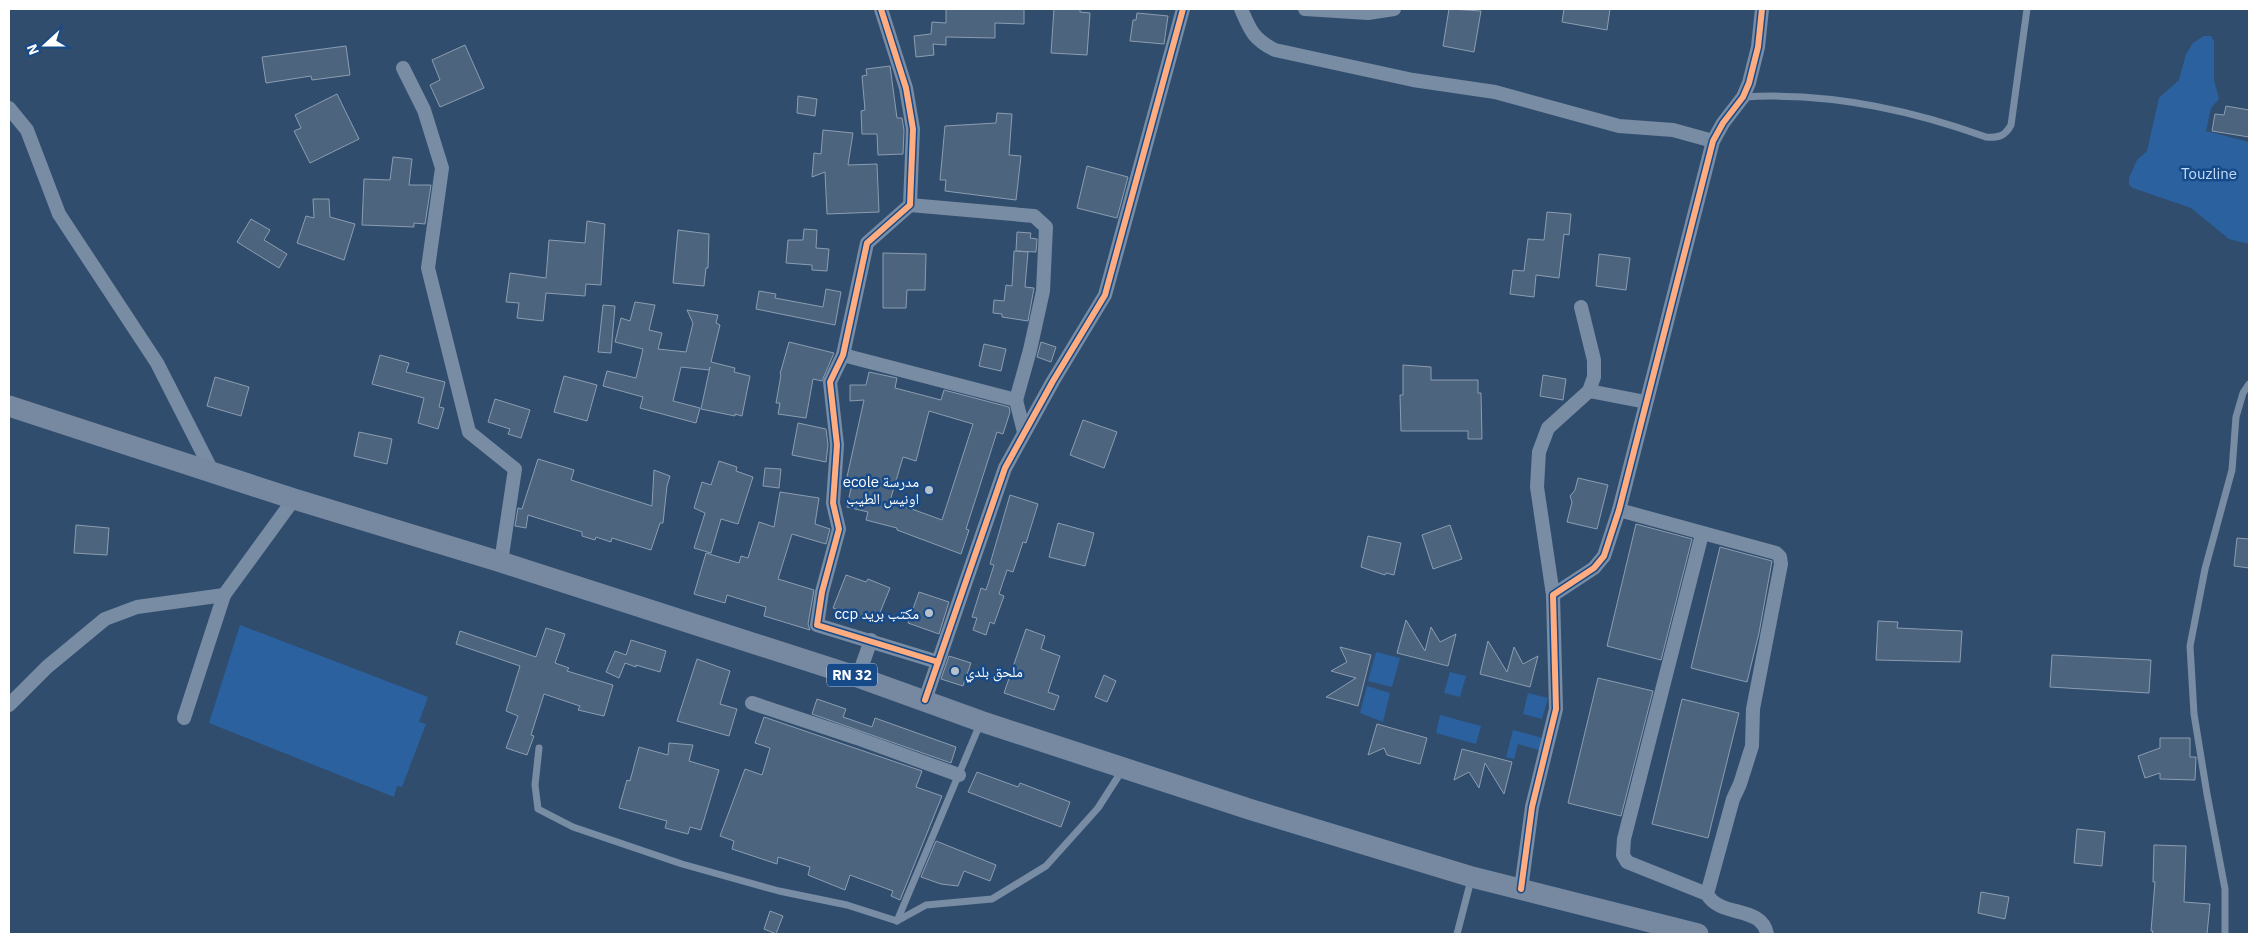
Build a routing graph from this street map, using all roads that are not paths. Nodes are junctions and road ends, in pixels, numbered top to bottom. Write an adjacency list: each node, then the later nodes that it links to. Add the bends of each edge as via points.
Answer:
1 (881, 9): 12 (street, via 906,88 913,129)
2 (1183, 9): 20 (street, via 1105,295)
3 (1241, 9): 11 (street, via 1252,34 1275,50 1413,80 1495,92 1619,126 1673,130)
4 (1305, 9): 5 (street, via 1368,13)
5 (1394, 9)
6 (1762, 9): 9 (street, via 1758,47)
7 (2027, 9): 9 (lane, via 2011,125 2006,134 1996,138 1909,113 1824,98 1778,94)
8 (403, 68): 25 (street, via 424,110 442,168 428,268 469,432 515,468)
9 (1743, 97): 11 (street)
10 (9, 108): 21 (street, via 27,130 59,214 157,363)
11 (1713, 141): 18 (street)
12 (910, 206): 14 (street, via 867,243); 17 (street, via 1034,216 1046,227 1043,292)
13 (1581, 307): 16 (street, via 1594,360 1594,377)
14 (843, 355): 17 (street); 28 (street, via 830,382 837,445 833,503 839,530 822,592 817,625)
15 (2249, 384): 46 (lane, via 2236,417 2232,470 2205,569 2190,646 2194,714 2226,889)
16 (1589, 391): 18 (street); 26 (street, via 1548,428 1539,452 1536,487)
17 (1016, 400): 20 (street)
18 (1646, 402): 23 (street)
19 (9, 406): 21 (main road, RN 32)
20 (1024, 432): 29 (street, via 1004,468)
21 (212, 471): 22 (main road, RN 32)
22 (294, 499): 25 (main road, RN 32); 27 (street)
23 (1619, 510): 24 (street); 26 (street, via 1604,556 1594,568)
24 (1702, 534): 41 (street, via 1624,839 1623,855 1627,862); 41 (street, via 1776,553 1781,564 1753,709 1752,746 1733,799)
25 (501, 562): 30 (main road, RN 32)
26 (1553, 595): 40 (street, via 1556,709 1532,807)
27 (224, 596): 33 (street, via 137,607 105,619 47,667); 34 (street)
28 (872, 640): 29 (street); 30 (street)
29 (938, 662): 31 (street)
30 (858, 677): 31 (main road, RN 32)
31 (925, 700): 35 (main road, RN 32)
32 (752, 703): 38 (street)
33 (9, 705)
34 (184, 718)
35 (980, 721): 37 (main road, RN 32); 38 (lane)
36 (539, 748): 42 (lane, via 534,785 538,809 573,827 691,866 779,891 847,905)
37 (1123, 769): 39 (main road, RN 32); 42 (lane, via 1098,808 1046,866 992,899 926,905)
38 (959, 775): 42 (lane)
39 (1472, 877): 40 (main road, RN 32); 43 (lane)
40 (1521, 888): 44 (main road, RN 32)
41 (1707, 894): 45 (street, via 1712,903 1723,909 1758,918)
42 (897, 921)
43 (1457, 934)
44 (1698, 934)
45 (1767, 934)
46 (2224, 934)

